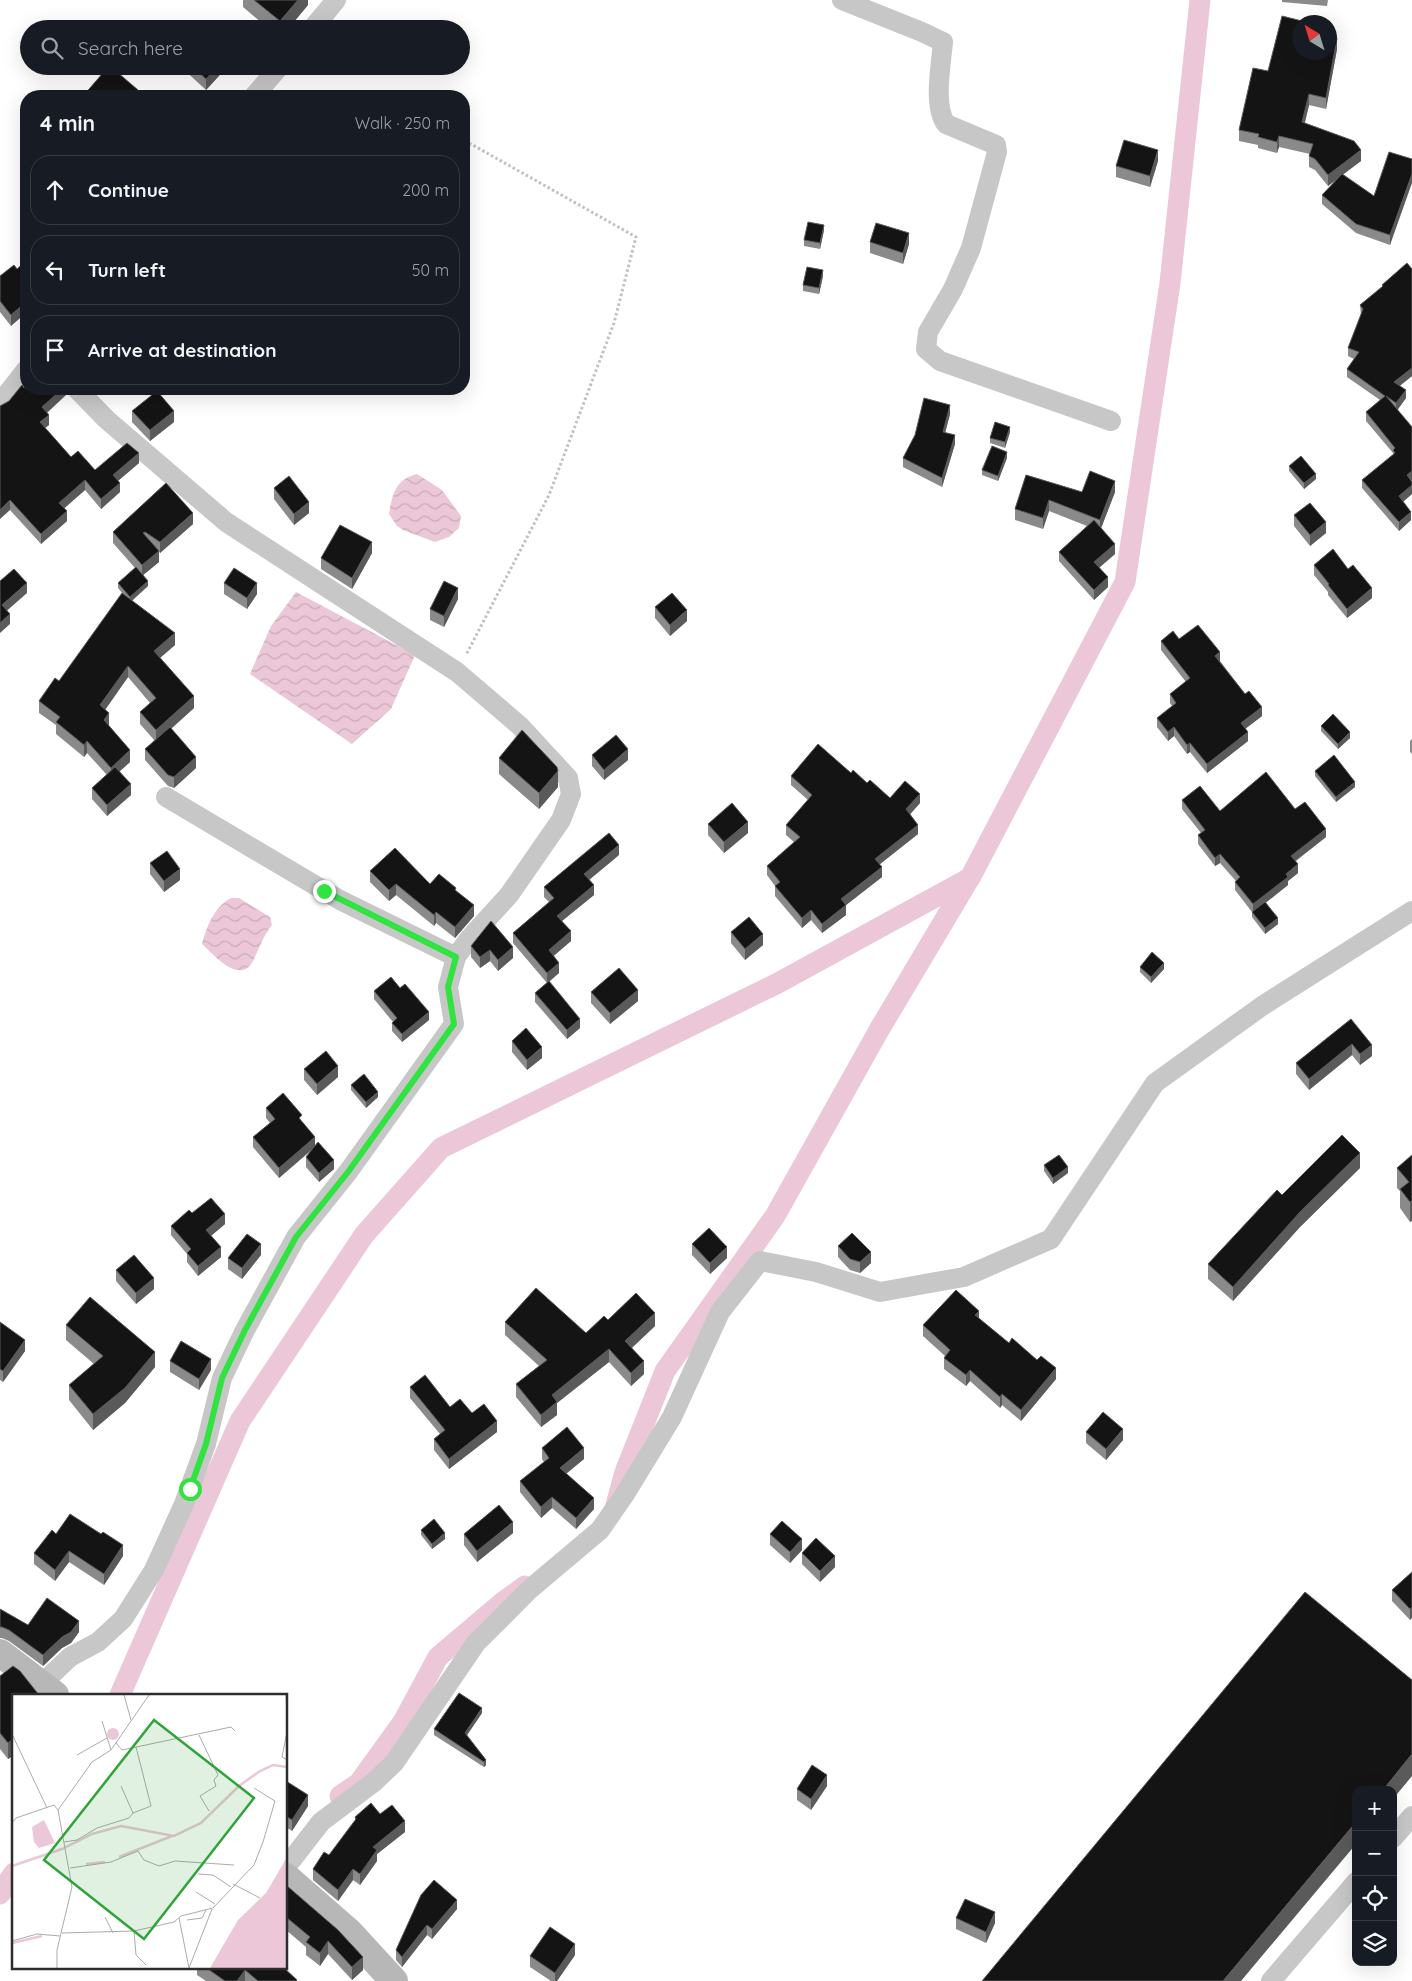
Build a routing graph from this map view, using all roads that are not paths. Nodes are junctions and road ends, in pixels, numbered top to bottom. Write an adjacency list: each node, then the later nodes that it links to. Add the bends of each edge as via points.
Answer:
1 (336, 0): 3 (street)
2 (842, 0): 9 (street, via 942,42 941,117 946,124 996,145 997,152 971,248 953,289 928,332 926,349 940,361)
3 (319, 20)
4 (272, 75): 5 (street)
5 (259, 90)
6 (20, 378): 8 (street)
7 (83, 395): 12 (street, via 106,419 226,522 457,672 520,726 568,778 571,794 561,820 509,895)
8 (0, 403)
9 (1111, 421)
10 (166, 797): 12 (street, via 340,900)
11 (1412, 911): 17 (street, via 1262,1006 1155,1083 1052,1239 964,1277 880,1292 816,1272 760,1261 720,1312 672,1417 600,1530 530,1589 476,1643 394,1764 322,1822)
12 (456, 957): 14 (street, via 448,987 454,1024 348,1172 296,1237 222,1378 206,1444 184,1504 154,1570 123,1619 98,1642 70,1657 50,1676)
13 (0, 1653): 14 (main road)
14 (50, 1691)
15 (1412, 1816): 16 (street)
16 (1397, 1833)
17 (288, 1864)
18 (288, 1878): 20 (main road, via 349,1932)
19 (1352, 1887): 21 (street)
20 (394, 1981)
21 (1271, 1981)

